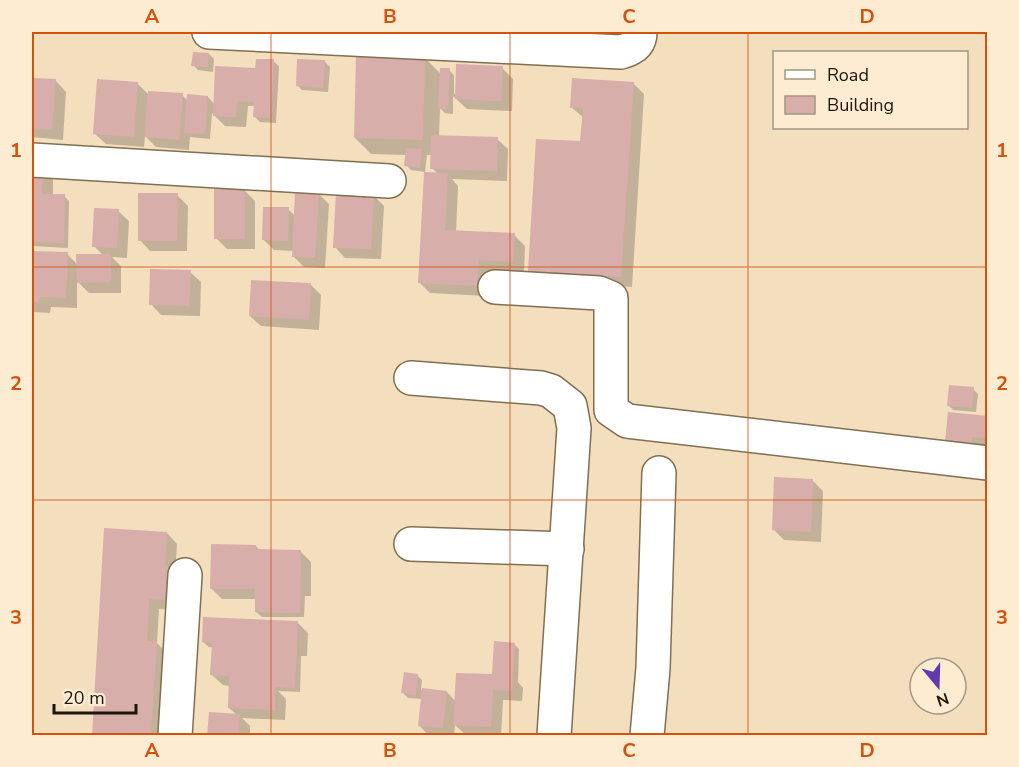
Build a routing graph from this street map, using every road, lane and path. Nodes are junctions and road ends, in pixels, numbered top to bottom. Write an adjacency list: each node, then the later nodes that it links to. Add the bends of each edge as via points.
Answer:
1 (208, 32): 2 (street, via 621,52 637,44)
2 (640, 32)
3 (32, 160): 4 (street)
4 (389, 182)
5 (495, 287): 7 (street, via 599,293 611,298 611,410 627,421)
6 (411, 378): 10 (street, via 541,388 570,406 574,428)
7 (987, 463)
8 (658, 473): 14 (street, via 653,668)
9 (411, 544): 10 (street)
10 (567, 549): 13 (street)
11 (184, 575): 12 (street)
12 (175, 735)
13 (554, 735)
14 (647, 735)

